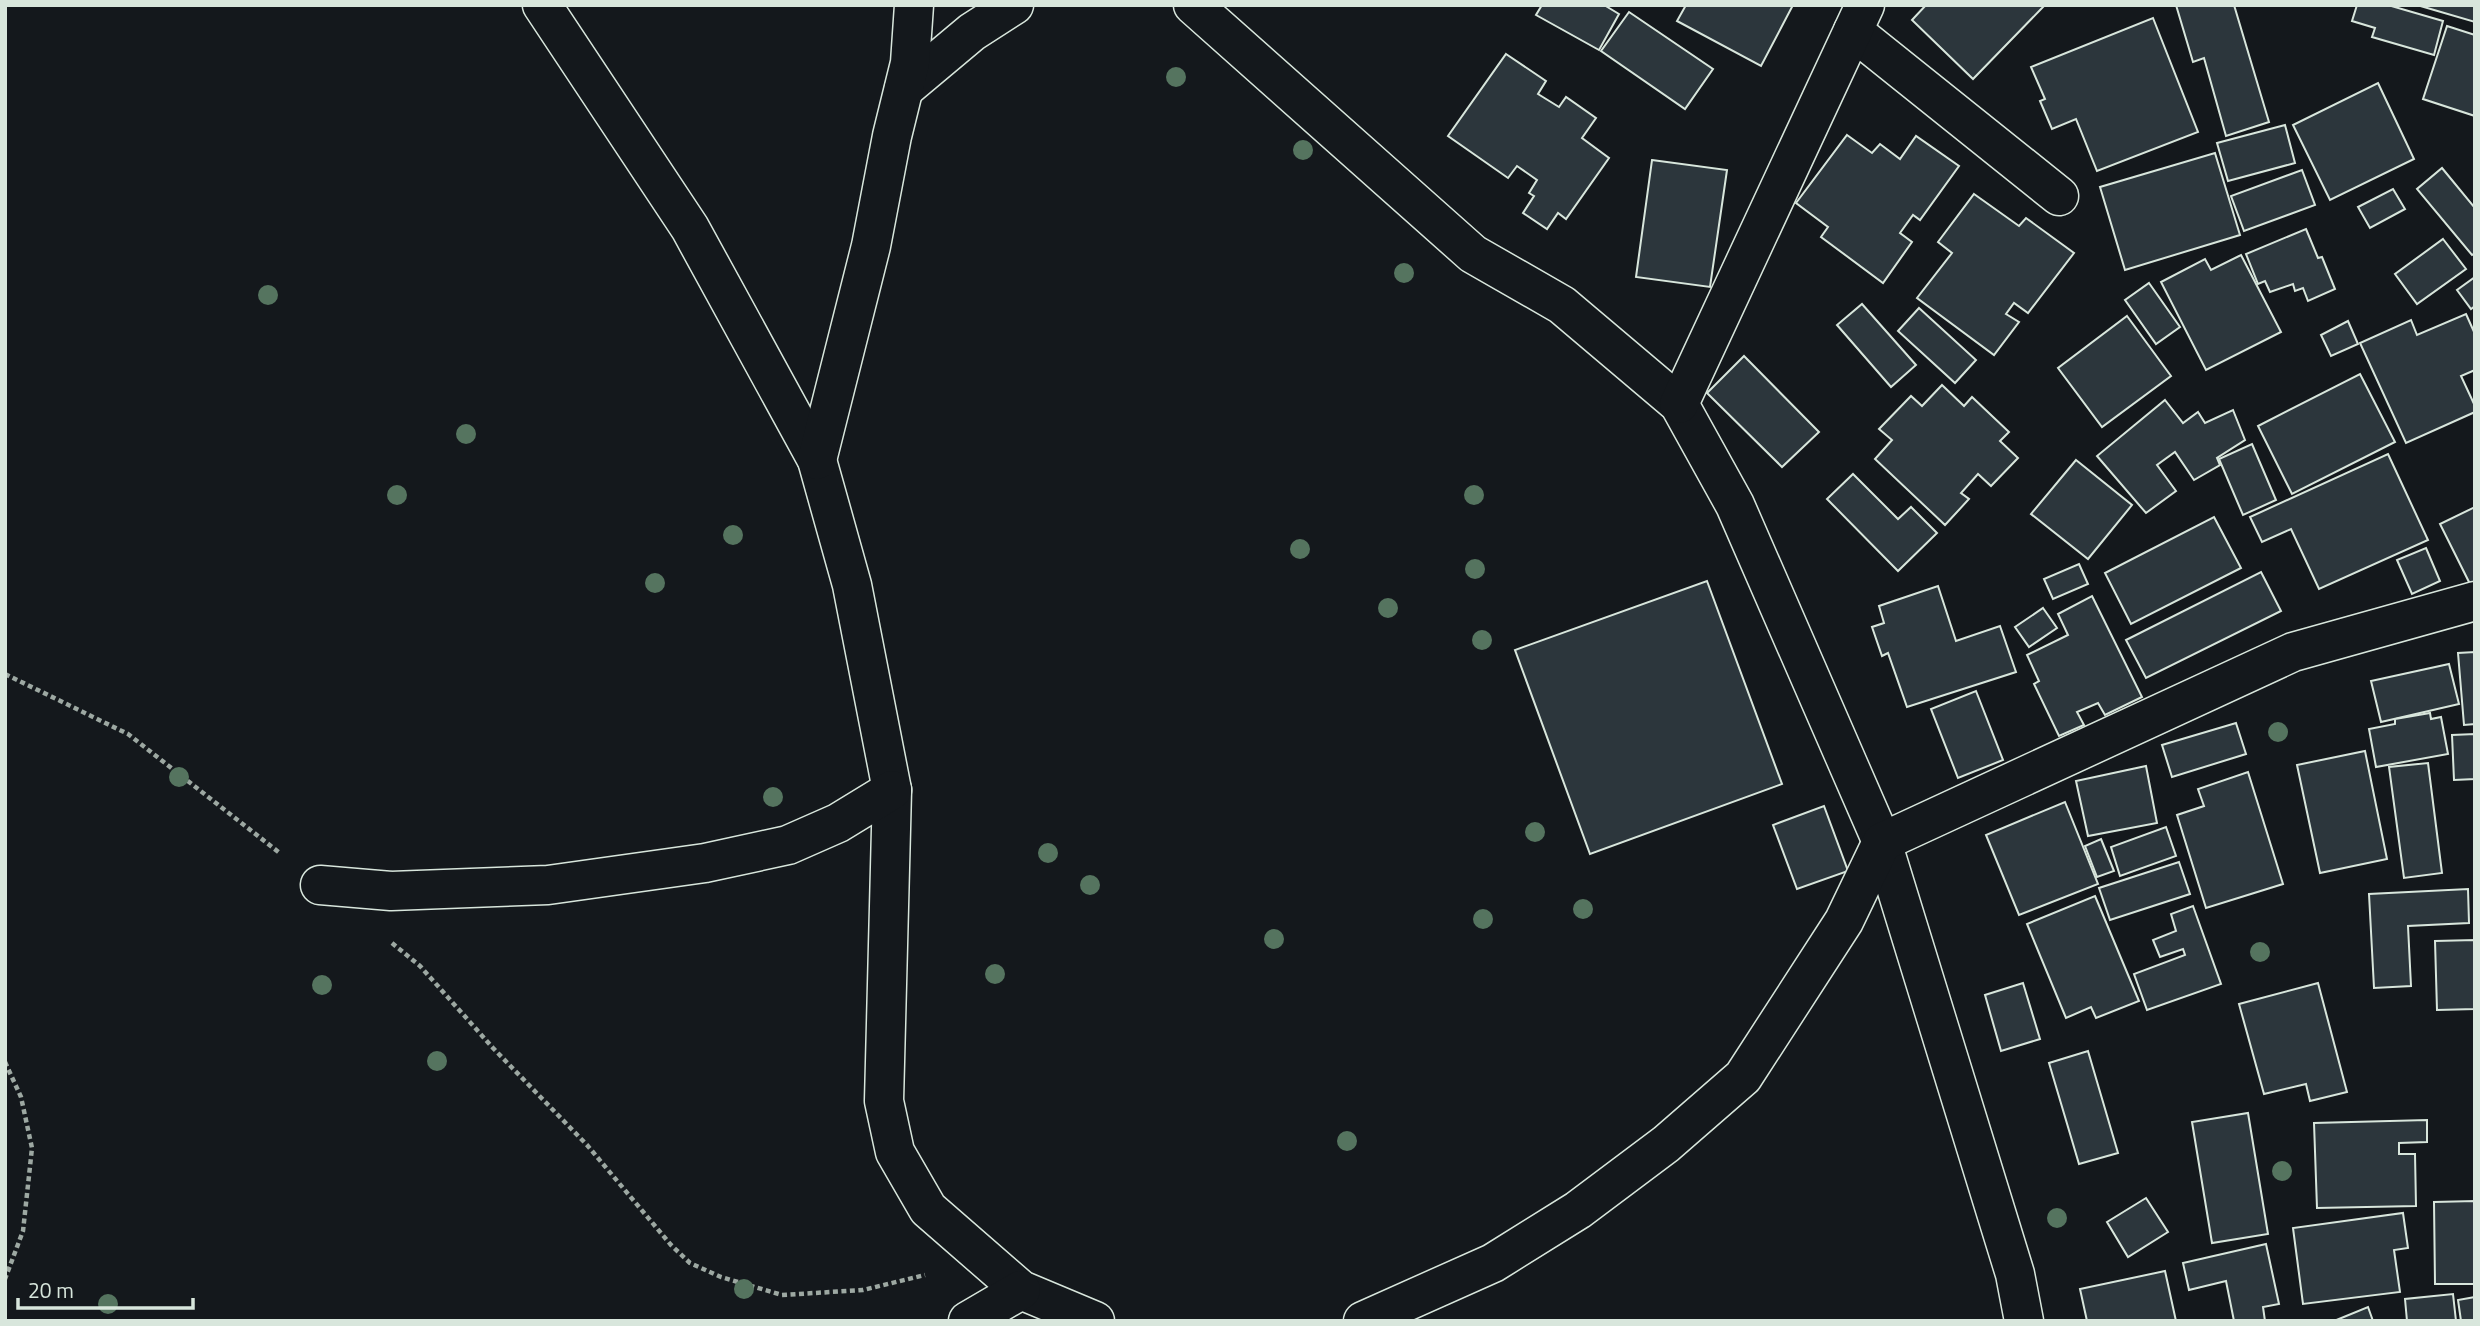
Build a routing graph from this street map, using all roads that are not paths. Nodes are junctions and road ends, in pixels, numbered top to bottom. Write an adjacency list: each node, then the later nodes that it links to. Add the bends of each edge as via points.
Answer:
1 (542, 5): 9 (street, via 690,228)
2 (914, 5): 6 (street)
3 (1014, 5): 6 (street, via 972,32)
4 (1193, 5): 8 (street, via 1474,254 1562,305)
5 (1859, 18): 7 (street); 8 (street)
6 (904, 89): 9 (street, via 871,246)
7 (2059, 195)
8 (1679, 404): 12 (street, via 1735,505)
9 (817, 460): 11 (street, via 852,584)
10 (2475, 601): 12 (street, via 2294,652)
11 (892, 790): 13 (street, via 788,845 705,863 536,885 391,891); 14 (street, via 884,1101 895,1152 928,1209)
12 (1882, 842): 17 (street, via 1844,921 1743,1077 1666,1144 1578,1210 1493,1263); 18 (street, via 2015,1273)
13 (320, 884)
14 (1021, 1290): 15 (street); 16 (street)
15 (968, 1321)
16 (1095, 1321)
17 (1363, 1321)
18 (2024, 1321)

